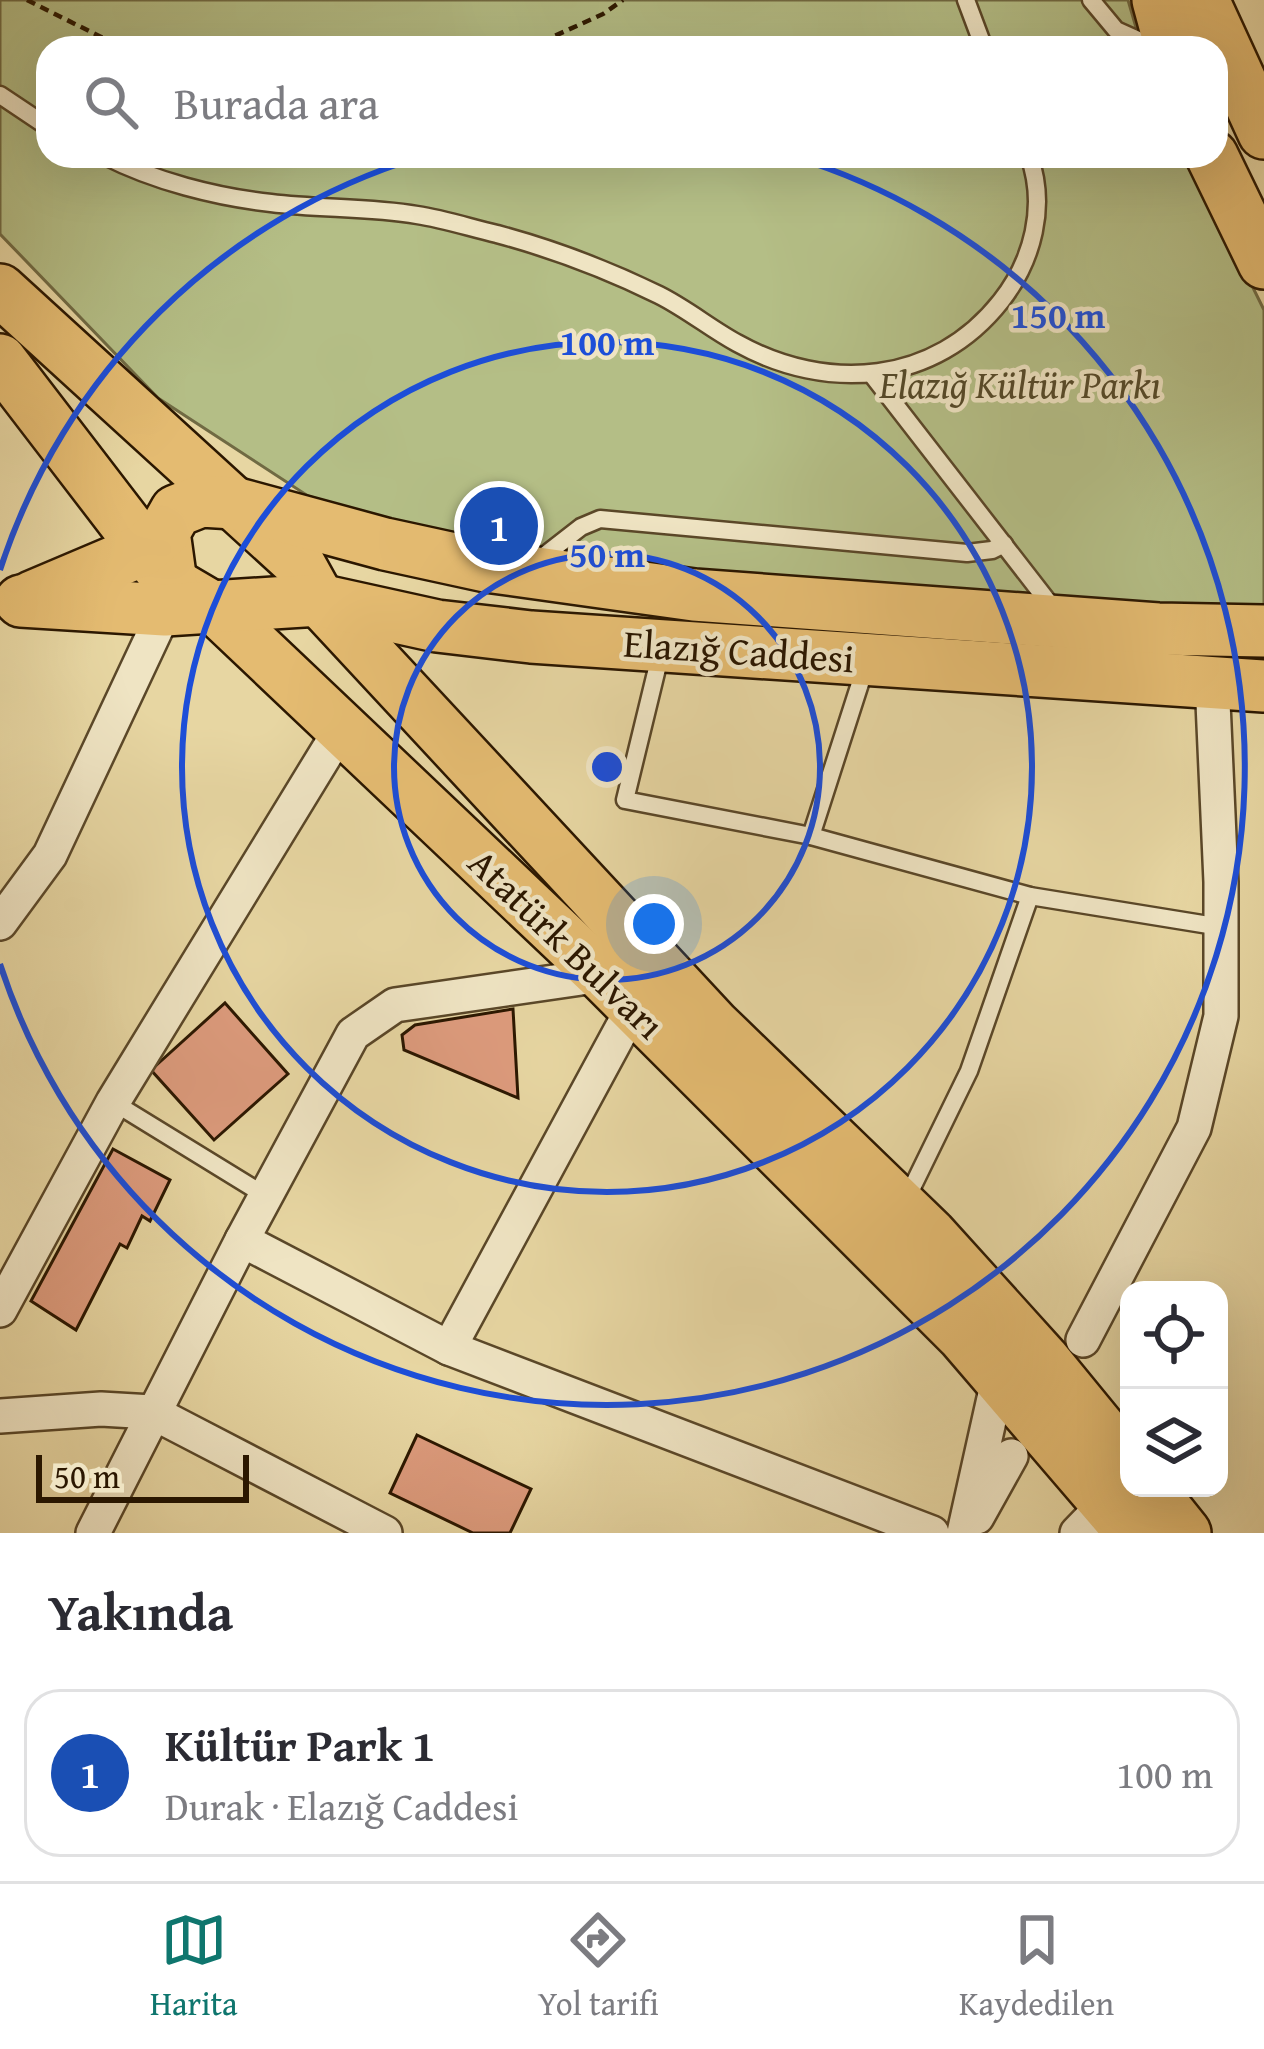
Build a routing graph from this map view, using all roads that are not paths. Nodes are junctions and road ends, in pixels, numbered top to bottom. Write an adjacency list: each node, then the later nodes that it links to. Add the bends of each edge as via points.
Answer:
1 (966, 0): 5 (lane)
2 (1091, 0): 6 (lane)
3 (1158, 0): 7 (main road)
4 (1203, 0): 8 (main road)
5 (980, 36)
6 (1129, 36)
7 (1168, 36)
8 (1220, 36)
9 (1228, 55): 12 (main road)
10 (0, 95): 11 (lane)
11 (36, 120)
12 (1264, 133)
13 (129, 168): 19 (lane, via 267,203 417,215 503,236 608,271 792,366)
14 (1031, 168): 19 (lane, via 1038,222 1018,278 961,342)
15 (1218, 168): 16 (main road)
16 (1264, 263)
17 (0, 290): 20 (main road, Atatürk Bulvarı)
18 (0, 360): 22 (main road, Atatürk Bulvarı)
19 (873, 376): 21 (lane)
20 (234, 503): 22 (main road, via 201,500 176,511); 23 (main road); 24 (main road, Atatürk Bulvarı, via 298,562)
21 (1004, 544): 23 (lane, via 968,553 600,519); 26 (lane)
22 (161, 569): 25 (main road, Atatürk Bulvarı); 35 (street, via 50,855)
23 (522, 571): 26 (main road, via 694,596)
24 (319, 600): 25 (main road, Elazığ Caddesi); 28 (main road, Elazığ Caddesi, via 437,626); 40 (main road, Atatürk Bulvarı, via 714,1025)
25 (217, 610): 32 (main road, Atatürk Bulvarı)
26 (1065, 623): 27 (main road)
27 (1264, 631)
28 (663, 646): 29 (main road, Elazığ Caddesi); 33 (lane, via 626,800)
29 (868, 658): 30 (main road, Elazığ Caddesi); 33 (lane)
30 (1212, 680): 31 (main road, Elazığ Caddesi); 36 (street)
31 (1264, 686)
32 (341, 729): 37 (main road, Atatürk Bulvarı); 38 (street)
33 (811, 836): 34 (lane)
34 (1030, 896): 36 (lane); 40 (lane, via 968,1071)
35 (0, 923)
36 (1221, 927): 43 (street, via 1221,1016 1194,1128)
37 (618, 991): 39 (street, via 394,1005 353,1034); 44 (street); 45 (main road, Atatürk Bulvarı)
38 (113, 1102): 39 (lane); 42 (street)
39 (266, 1196): 41 (street)
40 (903, 1207): 49 (main road, Atatürk Bulvarı, via 1043,1358)
41 (242, 1240): 44 (street); 46 (street)
42 (0, 1310)
43 (1082, 1340)
44 (449, 1348): 52 (street)
45 (1000, 1376): 49 (main road, Atatürk Bulvarı); 53 (street)
46 (152, 1412): 47 (street); 50 (street); 51 (street)
47 (0, 1416)
48 (1011, 1456): 53 (street)
49 (1119, 1504): 54 (main road, Atatürk Bulvarı)
50 (93, 1533)
51 (386, 1533)
52 (932, 1533)
53 (966, 1533)
54 (1184, 1533)

